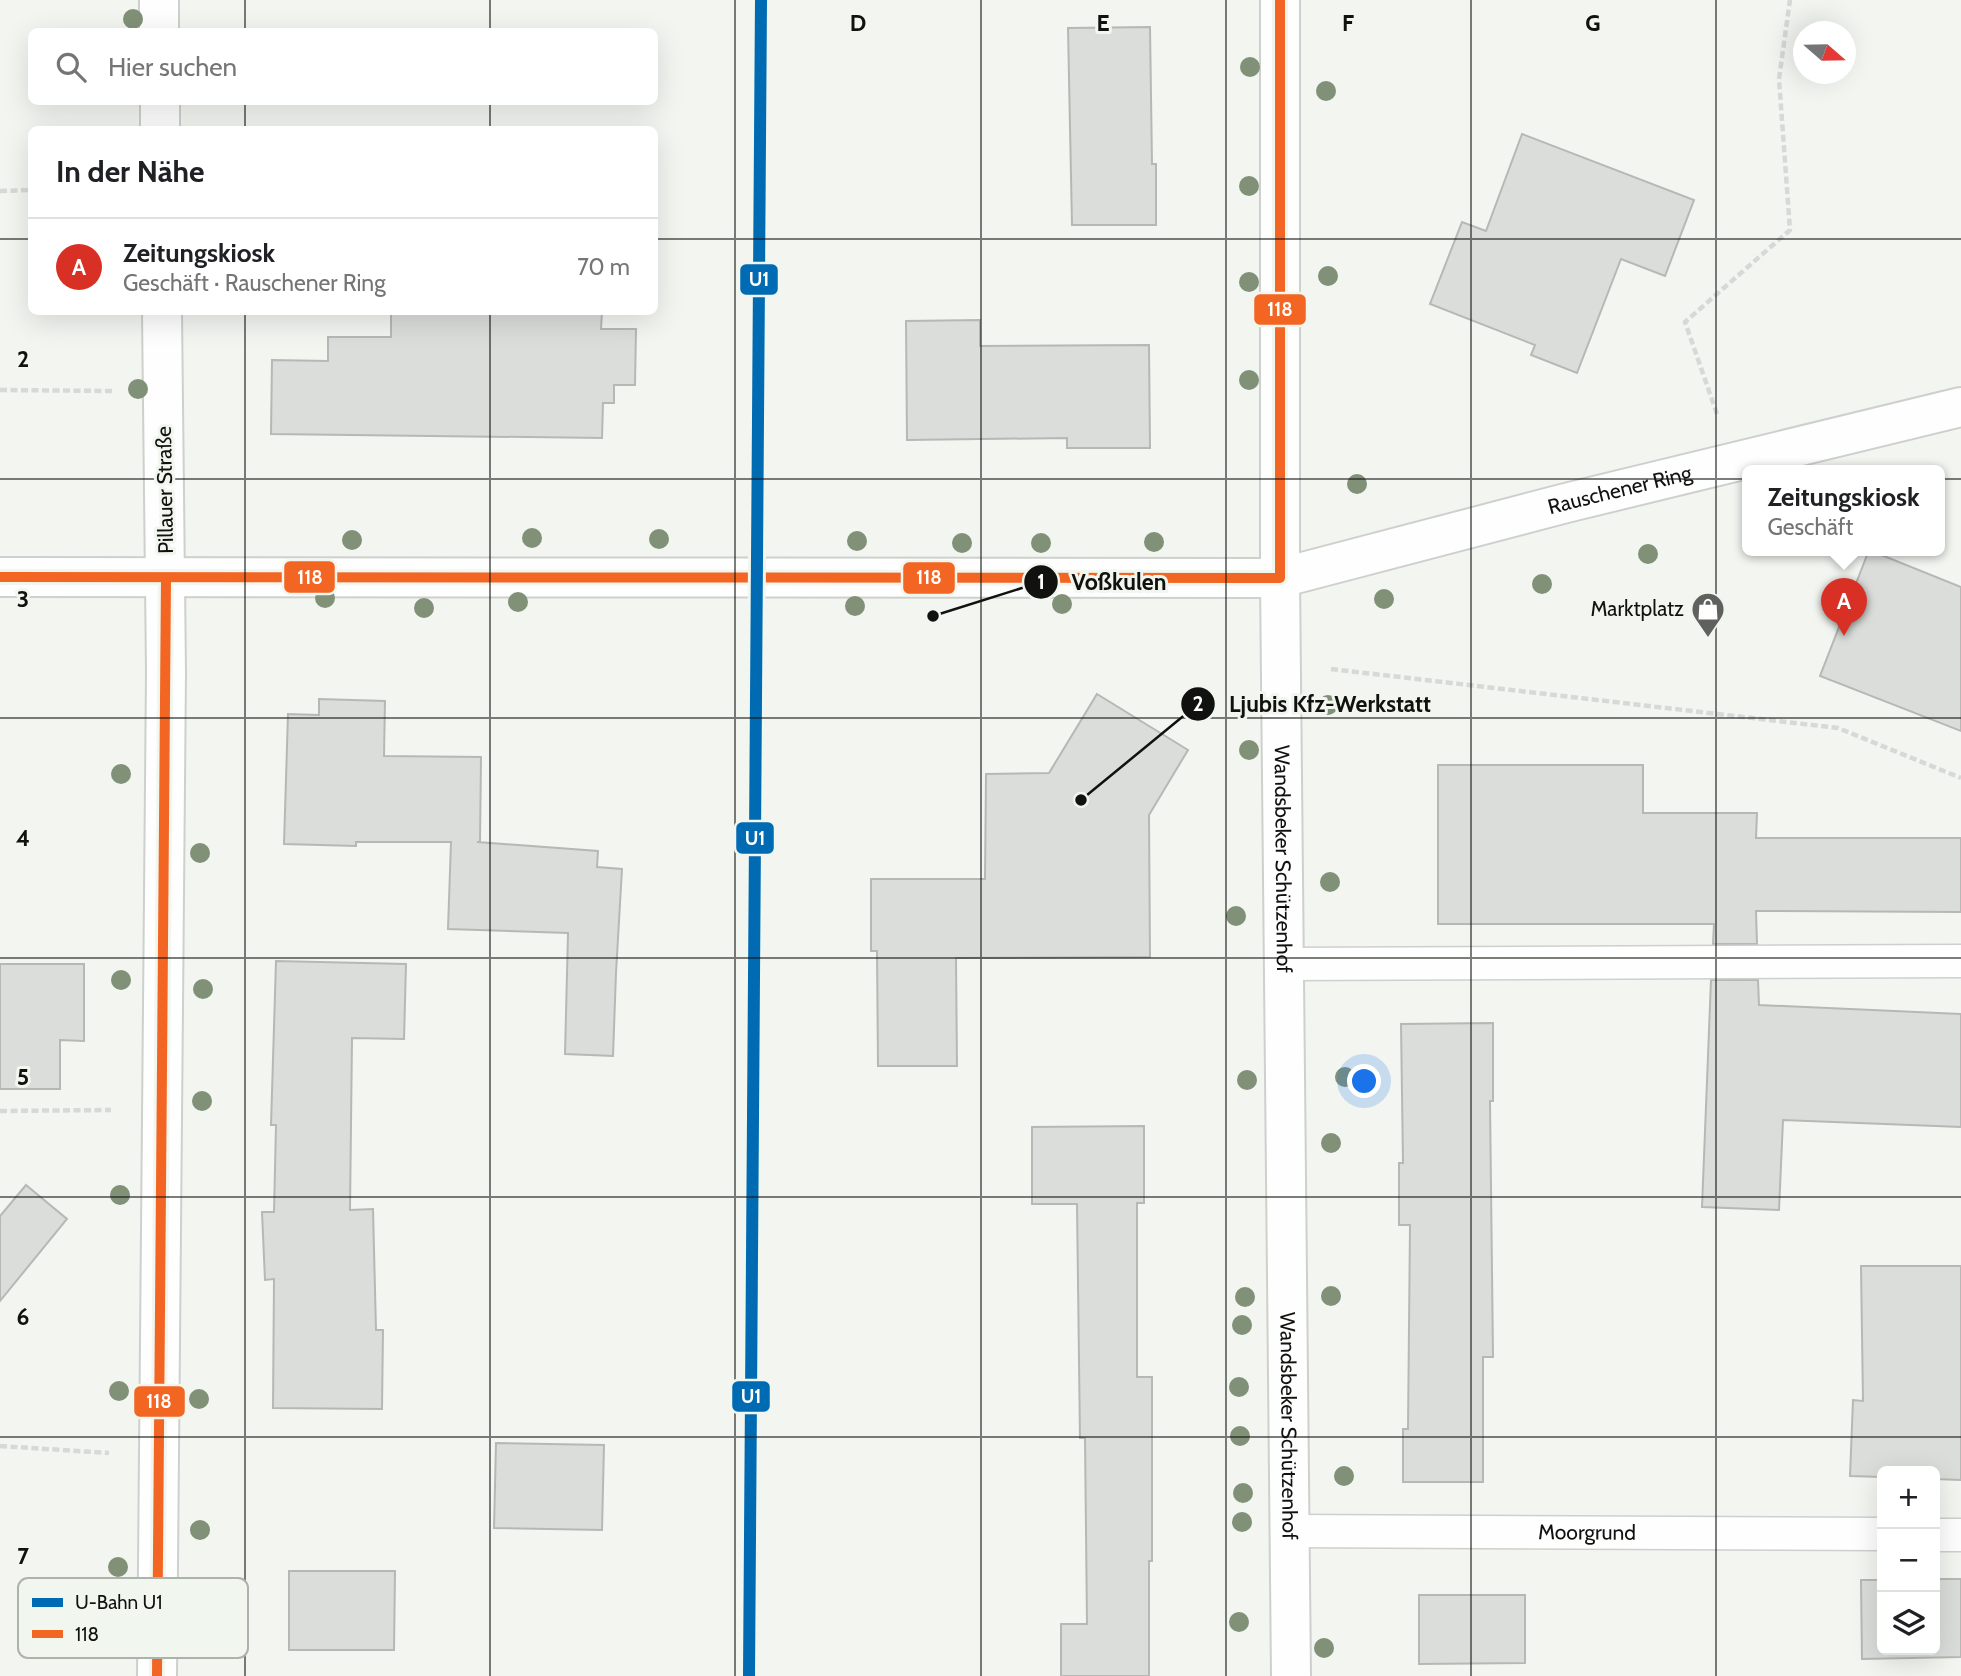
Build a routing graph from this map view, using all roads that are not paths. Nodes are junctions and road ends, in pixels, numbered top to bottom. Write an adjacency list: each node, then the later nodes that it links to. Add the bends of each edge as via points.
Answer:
1 (159, 0): 3 (street)
2 (1280, 0): 10 (street, Wandsbeker Schützenhof)
3 (159, 28)
4 (160, 105): 5 (street)
5 (160, 126)
6 (162, 315): 9 (street, Pillauer Straße)
7 (1961, 407): 10 (street, Rauschener Ring)
8 (0, 577): 9 (street, Rauschener Ring)
9 (166, 578): 10 (street, Rauschener Ring); 17 (street, Pillauer Straße)
10 (1280, 578): 12 (street, Wandsbeker Schützenhof)
11 (1961, 961): 12 (lane)
12 (1285, 964): 13 (street, Wandsbeker Schützenhof)
13 (1291, 1531): 14 (lane, Moorgrund); 20 (street, Wandsbeker Schützenhof)
14 (1877, 1534)
15 (1940, 1535): 16 (lane)
16 (1961, 1535)
17 (158, 1578)
18 (158, 1658): 19 (street, Pillauer Straße)
19 (158, 1676)
20 (1291, 1676)

